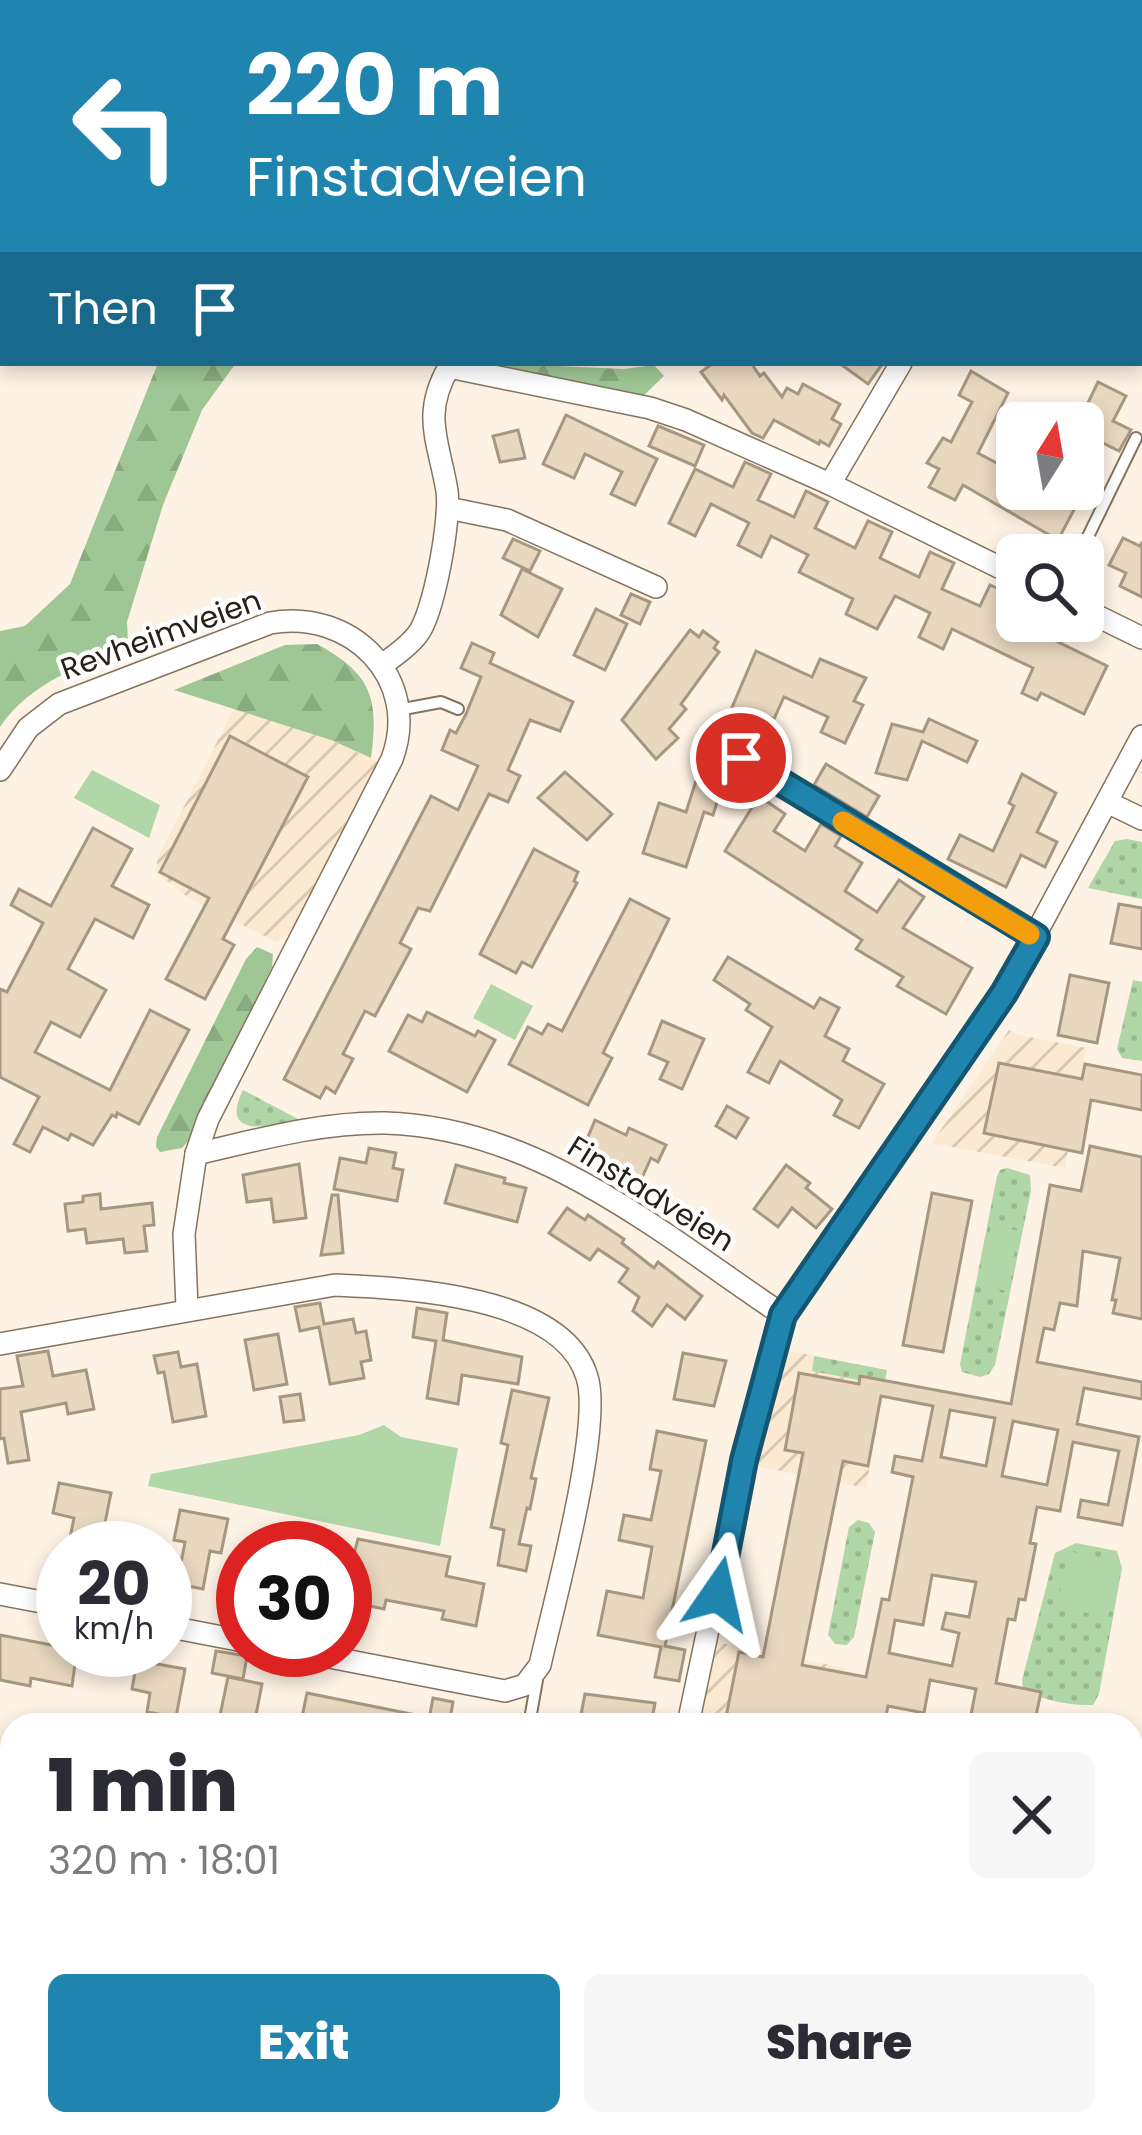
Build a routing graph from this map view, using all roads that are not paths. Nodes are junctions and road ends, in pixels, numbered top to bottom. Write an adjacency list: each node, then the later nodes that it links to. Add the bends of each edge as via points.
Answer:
1 (446, 366): 6 (street, via 433,416)
2 (456, 366): 5 (street, via 668,413)
3 (900, 366): 5 (street)
4 (1136, 438): 7 (lane)
5 (830, 484): 8 (street)
6 (448, 508): 9 (street, via 506,520); 12 (street, via 422,629)
7 (1088, 534)
8 (996, 566)
9 (656, 587)
10 (1104, 619): 11 (street)
11 (1142, 638)
12 (382, 665): 14 (street); 17 (street, Revheimveien, via 335,627 270,623 59,704 28,728)
13 (458, 709): 14 (lane, via 441,702)
14 (398, 710): 21 (street, via 397,746)
15 (1142, 736): 18 (street)
16 (741, 758): 20 (street)
17 (0, 770)
18 (1107, 802): 19 (street); 20 (street)
19 (1142, 819)
20 (1036, 937): 23 (street)
21 (196, 1154): 22 (street, via 184,1234); 23 (street, Finstadveien, via 370,1124 476,1139 573,1176)
22 (187, 1308): 24 (street); 28 (street, via 374,1285 513,1311 561,1337 587,1376 590,1426)
23 (783, 1315): 30 (street)
24 (0, 1344)
25 (0, 1594): 26 (street)
26 (36, 1601)
27 (372, 1665): 28 (street, via 506,1690 525,1685)
28 (540, 1665): 29 (lane)
29 (531, 1713)
30 (691, 1713)

